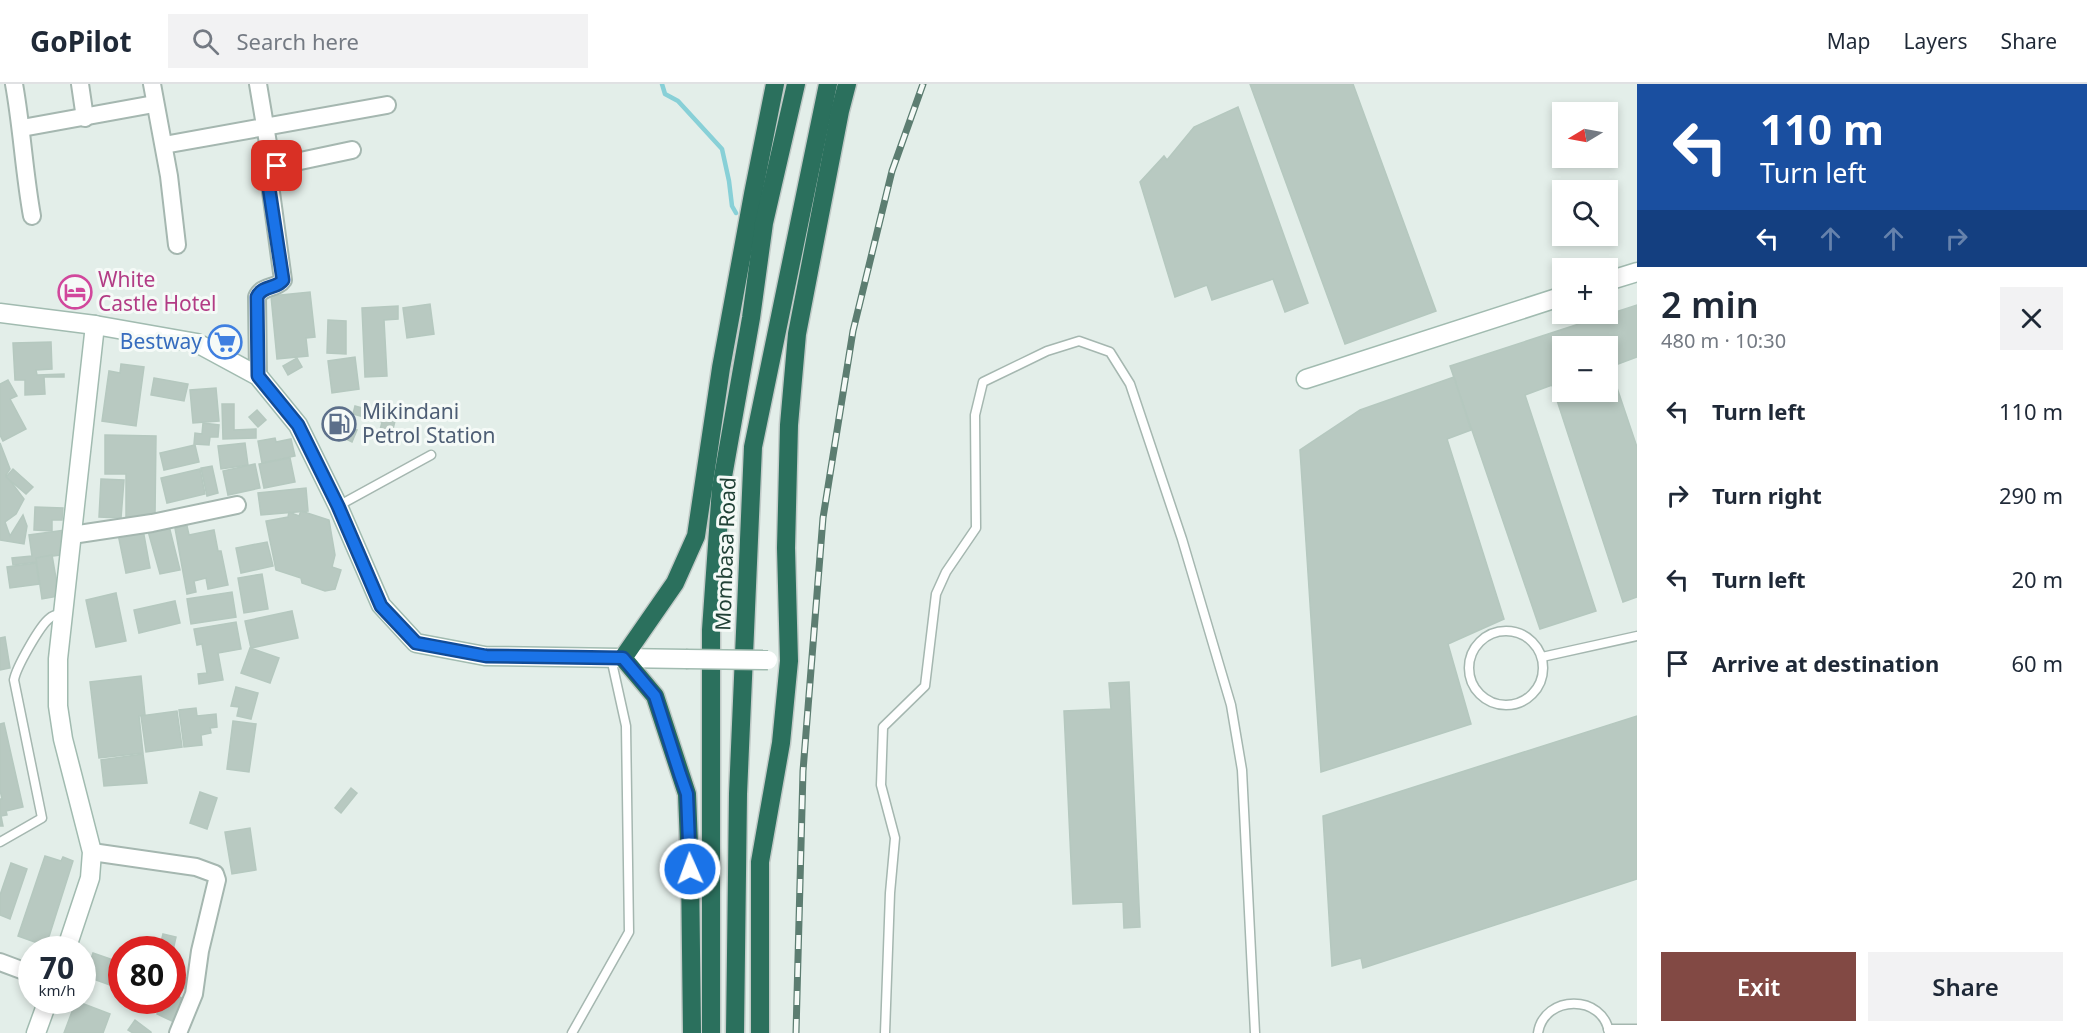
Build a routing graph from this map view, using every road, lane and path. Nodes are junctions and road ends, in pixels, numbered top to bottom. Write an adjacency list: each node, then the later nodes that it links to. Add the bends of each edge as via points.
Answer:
1 (14, 84): 12 (street)
2 (80, 84): 11 (street)
3 (152, 84): 9 (street)
4 (258, 84): 13 (street)
5 (775, 84): 33 (highway, via 721,368 696,536 675,583)
6 (796, 84): 47 (highway, Mombasa Road, via 764,223 721,488 711,630)
7 (828, 84): 48 (highway, Mombasa Road, via 753,447 738,794)
8 (847, 84): 34 (highway, via 797,333 788,436)
9 (154, 104): 11 (street); 14 (street)
10 (387, 105): 13 (street)
11 (85, 118): 12 (street)
12 (22, 128): 17 (street)
13 (265, 128): 14 (street); 16 (street)
14 (164, 145): 18 (street)
15 (352, 150): 16 (street)
16 (272, 167): 24 (street, via 267,175 283,280 262,290 257,297)
17 (32, 216)
18 (177, 245)
19 (1637, 272): 20 (street)
20 (1618, 278)
21 (1552, 300): 25 (street)
22 (0, 313): 23 (street)
23 (95, 325): 24 (street, via 197,343); 29 (street)
24 (258, 376): 28 (street, via 298,425)
25 (1306, 379)
26 (431, 455): 28 (lane)
27 (237, 505): 29 (street)
28 (338, 506): 33 (street, via 381,606 416,643 486,656)
29 (72, 535): 30 (street)
30 (63, 613): 35 (lane, via 50,617 15,672 14,680 42,819); 36 (street, via 58,706)
31 (1637, 636): 32 (lane)
32 (1542, 657): 32 (lane, via 1540,682 1531,696 1520,703 1494,704 1474,689 1469,677 1469,658 1475,646 1496,631 1518,632 1529,638)
33 (617, 658): 34 (street, bridge); 45 (lane, via 626,726 629,932); 46 (highway, via 655,696 687,794)
34 (789, 661): 49 (highway, via 781,743 760,862)
35 (0, 842)
36 (92, 852): 37 (street, via 90,878); 44 (street, via 196,867 215,874 217,880 194,994)
37 (71, 936)
38 (0, 962): 39 (street)
39 (18, 969)
40 (43, 1014): 43 (street)
41 (1637, 1029): 42 (lane)
42 (1609, 1031): 52 (lane, via 1602,1017 1579,1003 1563,1004 1552,1010)
43 (36, 1033)
44 (178, 1033)
45 (572, 1033)
46 (692, 1033)
47 (711, 1033)
48 (735, 1033)
49 (760, 1033)
50 (885, 1033): 51 (lane, via 895,838 881,785 883,727 925,686 936,594 976,528 975,415 983,382 1047,351 1079,341 1110,352 1130,384 1182,539 1231,705 1242,770)
51 (1255, 1033)
52 (1538, 1033)

